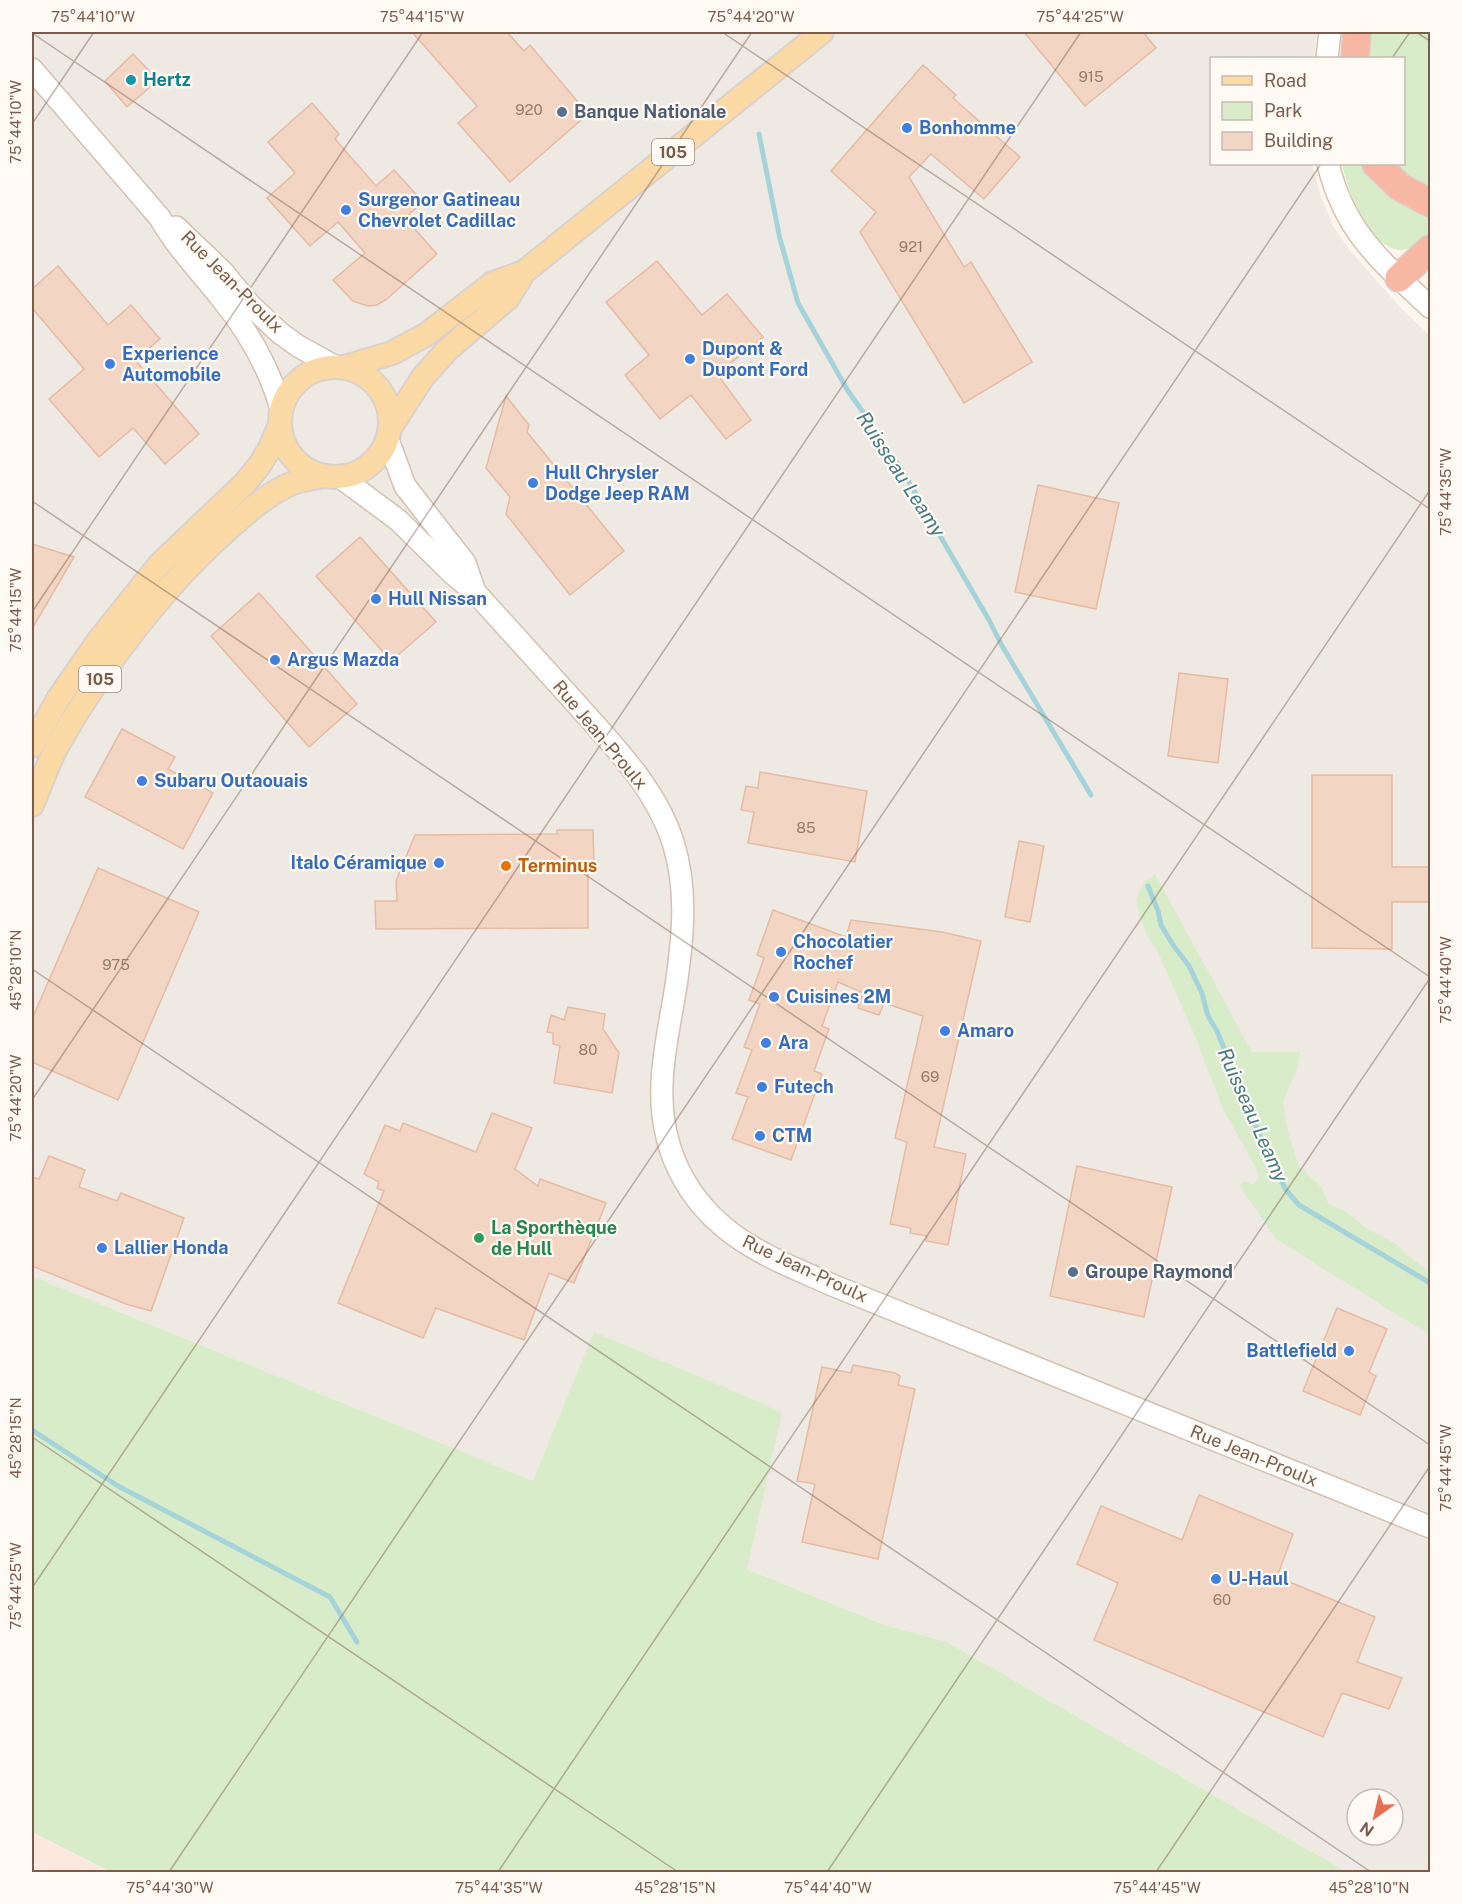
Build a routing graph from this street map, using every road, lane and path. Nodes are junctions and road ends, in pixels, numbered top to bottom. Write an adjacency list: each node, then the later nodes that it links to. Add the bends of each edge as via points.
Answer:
1 (822, 32): 12 (main road, 105)
2 (1330, 32): 4 (street)
3 (1357, 32): 5 (highway)
4 (1327, 57)
5 (1355, 57)
6 (32, 69): 10 (street, Rue Jean-Proulx)
7 (1328, 165): 13 (street, via 1353,225)
8 (1377, 165): 9 (highway, via 1400,188)
9 (1431, 203)
10 (160, 218): 15 (street, Rue Jean-Proulx, via 180,229 280,333); 16 (street, Rue Jean-Proulx, via 170,237 242,326 275,387)
11 (1431, 249): 13 (highway)
12 (524, 272): 15 (main road, 105, via 494,283 428,334 392,353); 17 (main road, 105, via 508,298 447,350 423,377)
13 (1399, 278): 14 (street)
14 (1431, 307)
15 (339, 366): 16 (main road, 105, via 318,369 294,384); 17 (main road, via 361,372 384,395 390,411)
16 (280, 417): 18 (main road, via 284,442 293,458 307,470); 20 (main road, 105, via 270,448 259,466 159,565 99,640 58,699)
17 (389, 434): 18 (main road, 105, via 382,452 364,469 352,475); 19 (street, Rue Jean-Proulx, via 405,486 465,563)
18 (332, 476): 19 (street, Rue Jean-Proulx, via 398,520); 21 (main road, 105, via 291,484 260,503 190,565 121,649 81,706 58,745)
19 (475, 592): 22 (street, Rue Jean-Proulx, via 636,774 652,797 672,840 684,914 662,1106 675,1164 695,1198 714,1218 761,1252 832,1285)
20 (32, 746)
21 (32, 805)
22 (1431, 1527)

